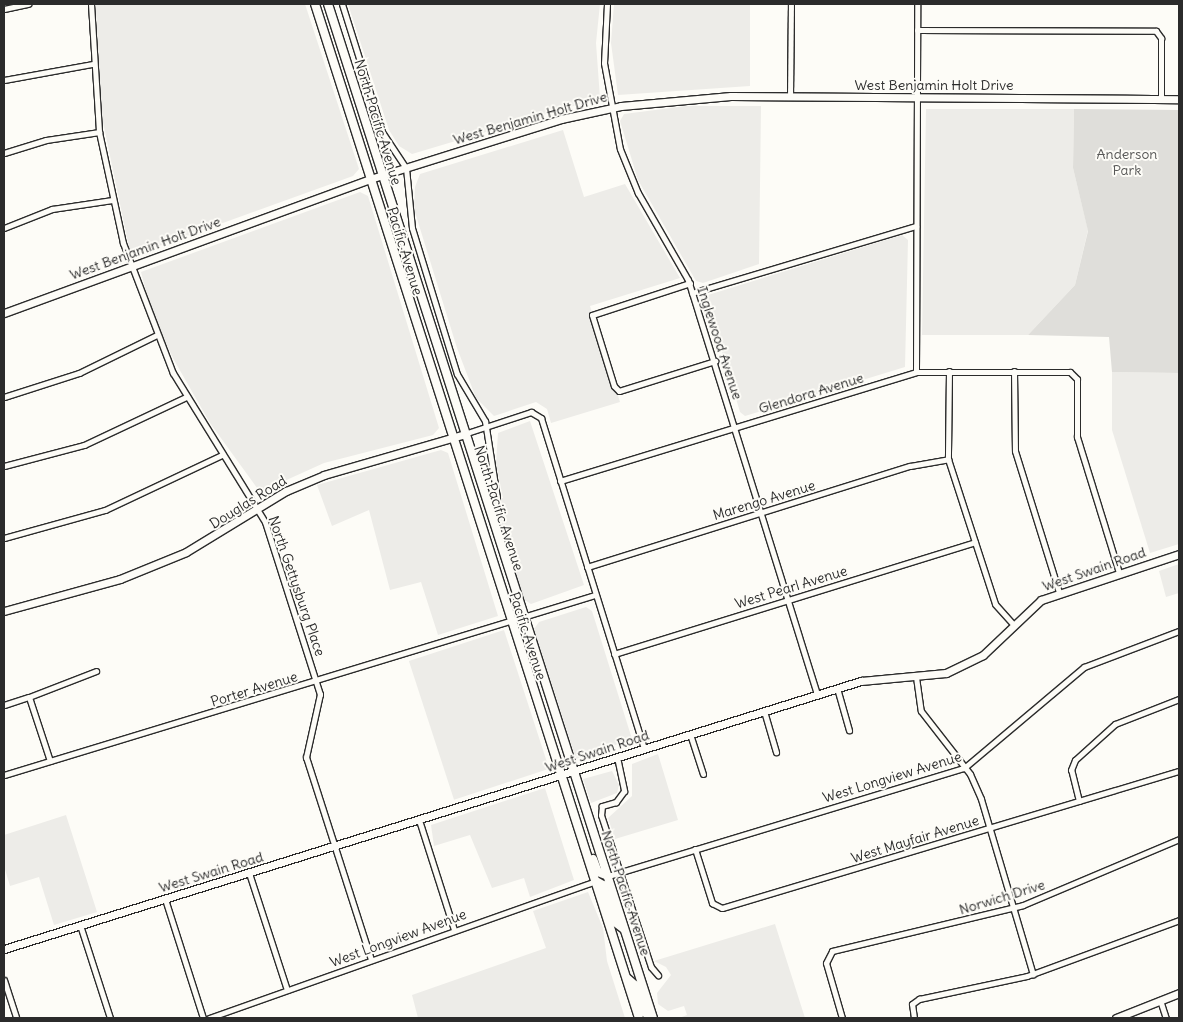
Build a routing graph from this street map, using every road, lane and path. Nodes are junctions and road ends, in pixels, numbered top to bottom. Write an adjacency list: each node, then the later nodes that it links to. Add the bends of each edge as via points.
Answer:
1 (28, 4): 9 (street)
2 (92, 4): 11 (street, North Gettysburg Place)
3 (315, 4): 22 (main road, Pacific Avenue)
4 (328, 4): 21 (main road, North Pacific Avenue)
5 (342, 4): 20 (street, via 382,132)
6 (607, 4): 17 (street, Inglewood Avenue, via 604,63)
7 (791, 4): 13 (street)
8 (917, 4): 10 (street)
9 (4, 9)
10 (917, 30): 14 (street); 15 (street, via 1156,31 1161,38)
11 (92, 64): 12 (street); 18 (street, North Gettysburg Place)
12 (4, 80)
13 (790, 97): 14 (main road, West Benjamin Holt Drive); 17 (main road, West Benjamin Holt Drive, via 699,97)
14 (916, 98): 15 (main road, West Benjamin Holt Drive); 24 (street)
15 (1161, 99): 16 (main road, West Benjamin Holt Drive)
16 (1179, 99)
17 (611, 108): 20 (main road, West Benjamin Holt Drive); 27 (street, Inglewood Avenue, via 629,174)
18 (99, 132): 19 (street, via 46,140); 23 (street, North Gettysburg Place)
19 (4, 153)
20 (406, 168): 21 (main road, West Benjamin Holt Drive); 37 (street, via 408,212 422,262 461,383)
21 (381, 175): 22 (main road, West Benjamin Holt Drive); 39 (main road, North Pacific Avenue)
22 (370, 179): 26 (main road, West Benjamin Holt Drive); 40 (main road, Pacific Avenue)
23 (112, 200): 25 (street, via 52,209); 26 (street, North Gettysburg Place)
24 (916, 226): 28 (street); 34 (street)
25 (4, 228)
26 (131, 267): 29 (main road, West Benjamin Holt Drive); 30 (street, North Gettysburg Place)
27 (690, 283): 28 (street, Inglewood Avenue); 31 (street, via 592,315 614,386 619,391)
28 (692, 293): 31 (street, Inglewood Avenue)
29 (4, 313)
30 (157, 335): 35 (street, via 79,373); 36 (street, North Gettysburg Place)
31 (715, 360): 38 (street, Inglewood Avenue)
32 (949, 371): 33 (street, Glendora Avenue); 34 (street, Glendora Avenue); 42 (street)
33 (1014, 371): 52 (street, Glendora Avenue, via 1074,374 1077,437); 53 (street, via 1014,445)
34 (916, 372): 38 (street, Glendora Avenue)
35 (4, 397)
36 (186, 397): 41 (street, North Gettysburg Place); 43 (street, via 84,445)
37 (487, 427): 39 (street, Douglas Road); 44 (street, Douglas Road, via 536,413); 45 (street)
38 (735, 427): 44 (street, Glendora Avenue); 47 (street, Inglewood Avenue)
39 (462, 435): 40 (main road, Douglas Road); 57 (main road, North Pacific Avenue)
40 (452, 438): 46 (main road, Douglas Road, via 324,474); 58 (main road, Pacific Avenue)
41 (222, 455): 46 (street, North Gettysburg Place); 48 (street, via 105,510)
42 (948, 460): 47 (street, Marengo Avenue, via 910,466); 49 (street)
43 (4, 466)
44 (560, 481): 51 (street)
45 (496, 498)
46 (258, 509): 56 (main road, Douglas Road, via 208,542 154,566); 64 (street, North Gettysburg Place)
47 (761, 512): 51 (street, Marengo Avenue); 55 (street, Inglewood Avenue)
48 (4, 538)
49 (975, 542): 55 (street, West Pearl Avenue); 59 (street, via 995,604)
50 (1179, 554): 52 (main road, West Swain Road)
51 (587, 567): 54 (street)
52 (1119, 573): 53 (main road, West Swain Road)
53 (1059, 592): 59 (main road, West Swain Road, via 1028,609)
54 (595, 595): 57 (street, Porter Avenue); 61 (street)
55 (788, 600): 61 (street, West Pearl Avenue); 66 (street, Inglewood Avenue)
56 (4, 611)
57 (521, 616): 58 (street, Porter Avenue); 79 (main road, North Pacific Avenue)
58 (509, 618): 64 (street, Porter Avenue); 82 (main road, Pacific Avenue)
59 (1013, 624): 63 (main road, West Swain Road, via 976,660 946,673)
60 (1179, 631): 77 (street, West Longview Avenue, via 1118,650 1084,666)
61 (614, 654): 73 (street)
62 (96, 671): 67 (street)
63 (916, 677): 65 (main road, West Swain Road, via 870,679); 77 (street, via 921,711)
64 (316, 680): 76 (street, Porter Avenue); 88 (street, North Gettysburg Place, via 320,704 306,757)
65 (837, 688): 66 (main road, West Swain Road); 71 (street)
66 (817, 694): 70 (main road, West Swain Road)
67 (29, 697): 69 (street); 76 (street)
68 (1179, 699): 83 (street, via 1115,724 1075,760 1071,770)
69 (4, 705)
70 (764, 711): 72 (main road, West Swain Road); 74 (street)
71 (849, 730)
72 (690, 734): 73 (main road, West Swain Road); 80 (street)
73 (644, 748): 75 (main road, West Swain Road)
74 (776, 752)
75 (617, 757): 79 (main road, West Swain Road); 90 (street, via 624,791 600,810)
76 (50, 761): 81 (street, Porter Avenue)
77 (964, 768): 85 (street, via 973,781); 89 (street, West Longview Avenue)
78 (1179, 771): 83 (street, West Mayfair Avenue)
79 (573, 772): 82 (main road, West Swain Road); 92 (main road, North Pacific Avenue)
80 (703, 774)
81 (4, 775)
82 (560, 776): 84 (main road, West Swain Road); 87 (main road, Pacific Avenue)
83 (1079, 801): 85 (street, West Mayfair Avenue)
84 (419, 820): 88 (main road, West Swain Road); 98 (street)
85 (990, 828): 89 (street, West Mayfair Avenue, via 719,909 712,903); 95 (street)
86 (1179, 839): 95 (street, Norwich Drive)
87 (583, 844): 92 (main road, via 598,872); 93 (main road, Pacific Avenue)
88 (334, 847): 91 (main road, West Swain Road); 101 (street, North Gettysburg Place)
89 (695, 849): 90 (street, West Longview Avenue)
90 (620, 872): 92 (street, West Longview Avenue); 103 (street, via 651,967)
91 (249, 873): 94 (main road, West Swain Road); 106 (street)
92 (608, 876): 99 (main road, North Pacific Avenue)
93 (596, 881): 98 (street, West Longview Avenue); 99 (main road, via 603,885 615,922); 104 (main road, Pacific Avenue)
94 (165, 899): 97 (main road, West Swain Road); 111 (street)
95 (1014, 908): 102 (street); 115 (street, Norwich Drive, via 896,933 826,956)
96 (1179, 920): 102 (street)
97 (80, 926): 100 (main road, West Swain Road); 110 (street)
98 (454, 930): 101 (street, West Longview Avenue)
99 (625, 930): 114 (main road, North Pacific Avenue)
100 (4, 949)
101 (371, 960): 106 (street, West Longview Avenue)
102 (1033, 974): 116 (street, via 919,998 912,1004)
103 (658, 975)
104 (626, 978): 113 (main road, Pacific Avenue); 114 (main road, via 635,985 644,1012)
105 (4, 980): 109 (street)
106 (287, 990): 112 (street, West Longview Avenue)
107 (1179, 993): 108 (main road)
108 (1160, 1000): 117 (main road); 118 (street)
109 (16, 1018)
110 (110, 1018)
111 (203, 1018)
112 (209, 1018)
113 (639, 1018)
114 (652, 1018)
115 (842, 1018)
116 (914, 1018)
117 (1116, 1018)
118 (1166, 1018)

